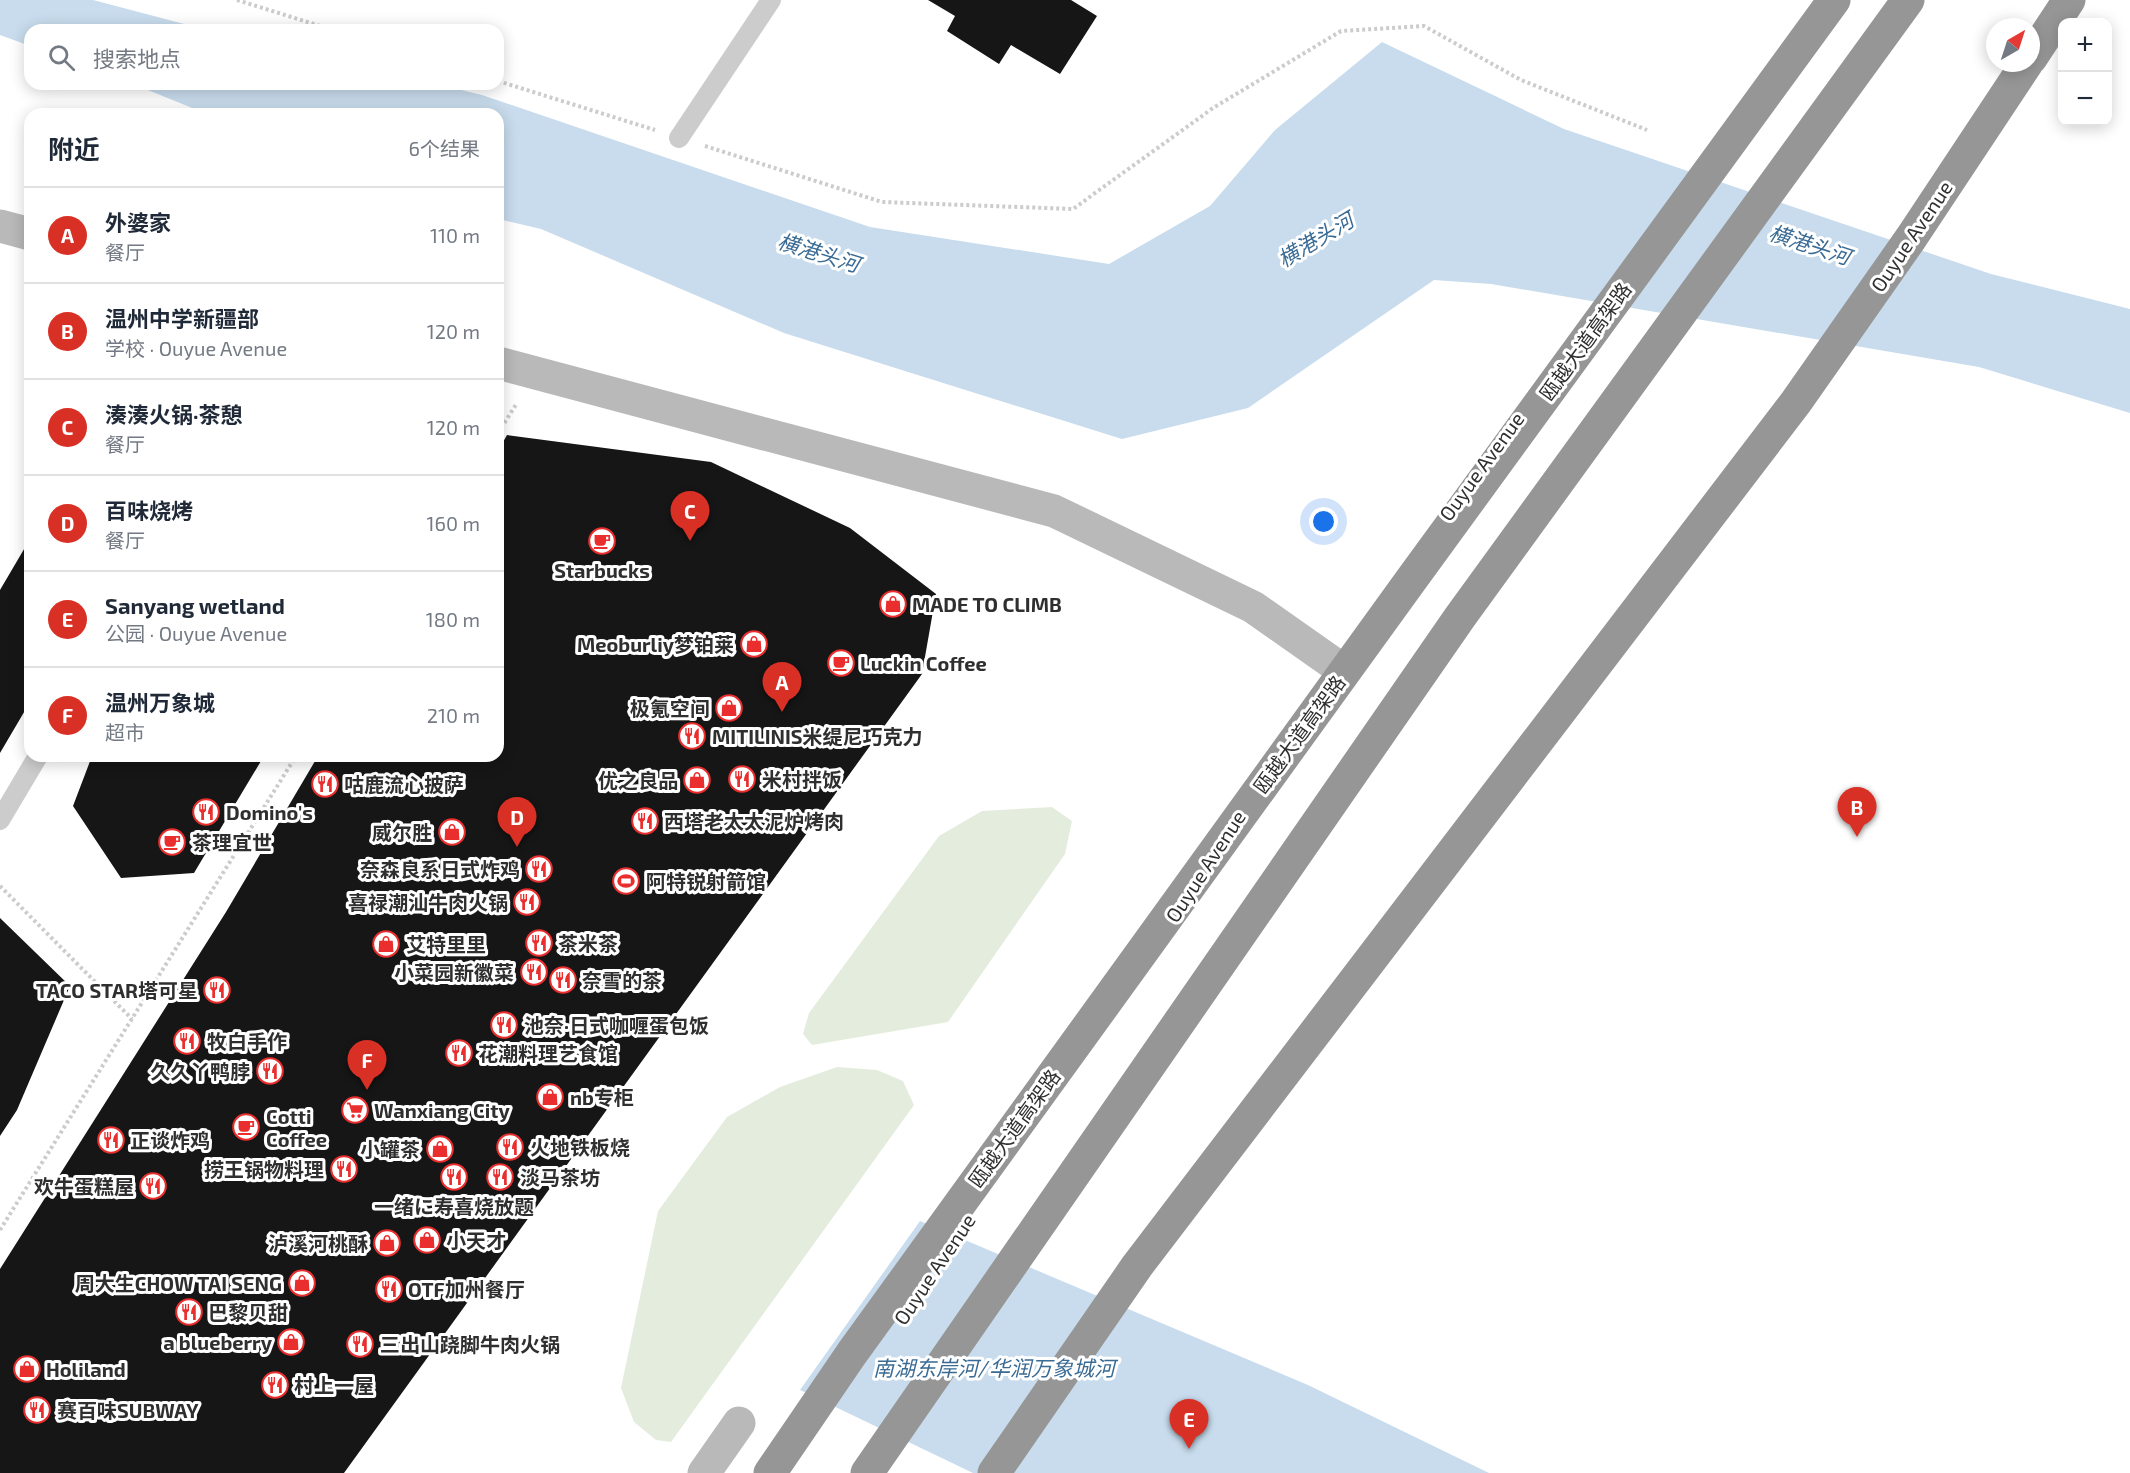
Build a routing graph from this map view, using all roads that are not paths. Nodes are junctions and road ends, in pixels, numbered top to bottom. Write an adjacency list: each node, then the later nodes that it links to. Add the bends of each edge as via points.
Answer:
1 (771, 0): 8 (lane)
2 (1811, 0): 12 (highway, Ouyue Avenue)
3 (1834, 0): 18 (highway, 瓯越大道高架路, via 1278,763 852,1353)
4 (1908, 0): 19 (highway, via 1460,617)
5 (2069, 0): 6 (highway)
6 (2040, 44)
7 (2021, 72): 20 (highway, Ouyue Avenue, via 1797,402 1137,1266)
8 (679, 138)
9 (0, 226): 10 (street)
10 (24, 232)
11 (504, 365): 12 (street, via 1054,511 1253,607)
12 (1337, 666): 16 (highway, Ouyue Avenue, via 989,1190)
13 (34, 762): 14 (lane)
14 (0, 820)
15 (739, 1423): 17 (street)
16 (803, 1461)
17 (704, 1473)
18 (770, 1473)
19 (867, 1473)
20 (994, 1473)

